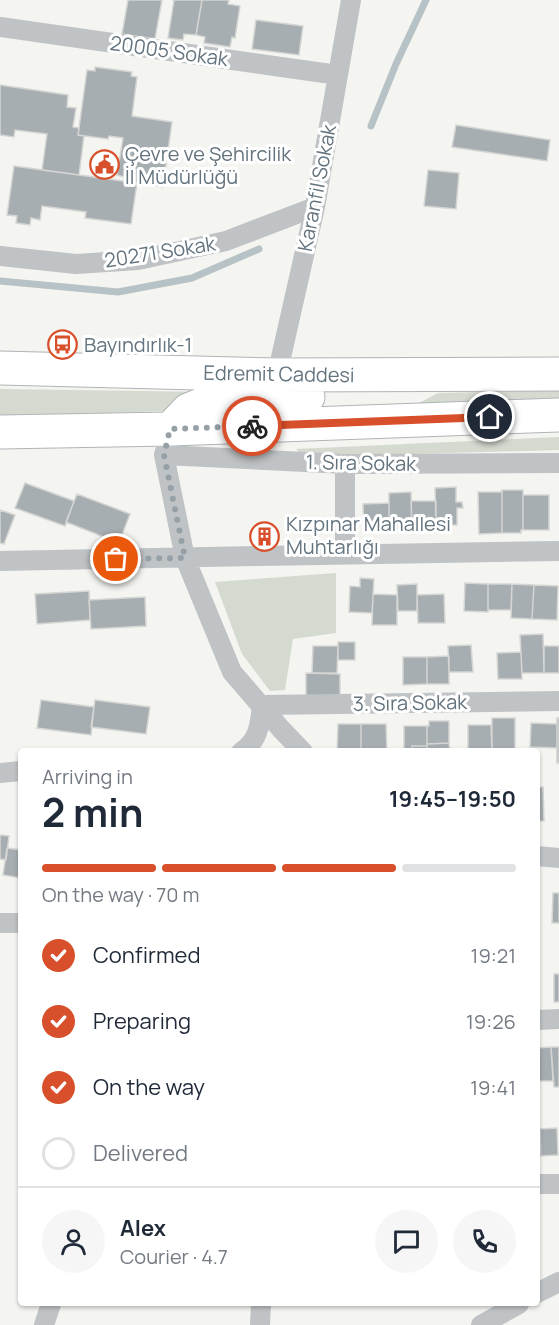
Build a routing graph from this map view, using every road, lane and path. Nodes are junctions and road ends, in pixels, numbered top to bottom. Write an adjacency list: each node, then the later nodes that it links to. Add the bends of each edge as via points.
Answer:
1 (351, 0): 3 (street, Karanfil Sokak)
2 (0, 27): 3 (street, 20005 Sokak)
3 (338, 75): 4 (street, Karanfil Sokak)
4 (315, 207): 5 (street, 20271 Sokak, via 226,241 138,260 76,264); 8 (street, Karanfil Sokak)
5 (0, 256)
6 (0, 368): 8 (highway, Edremit Caddesi)
7 (559, 374): 9 (highway, Edremit Caddesi)
8 (277, 375): 9 (highway, Edremit Caddesi)
9 (482, 375): 12 (highway, via 340,396 213,400 188,410)
10 (559, 415): 12 (highway)
11 (0, 432): 12 (highway)
12 (167, 442): 14 (street, 1. Sıra Sokak); 17 (street)
13 (559, 463): 14 (street, 1. Sıra Sokak)
14 (345, 464): 16 (street)
15 (559, 551): 16 (street)
16 (345, 553): 17 (street)
17 (185, 558): 18 (street); 20 (street, via 232,672)
18 (0, 561)
19 (559, 701): 20 (street, 3. Sıra Sokak)
20 (262, 705): 21 (street, via 259,730); 22 (street)
21 (245, 748)
22 (300, 748)
23 (18, 771): 24 (street)
24 (0, 773)
25 (540, 856): 26 (street)
26 (559, 858)
27 (0, 923): 28 (street)
28 (18, 923)
29 (559, 1019): 30 (street)
30 (540, 1020)
31 (540, 1184): 32 (street)
32 (559, 1184)
33 (559, 1282): 34 (street)
34 (540, 1292)
35 (50, 1306): 39 (street)
36 (261, 1306): 40 (street)
37 (516, 1306): 38 (street)
38 (496, 1322)
39 (44, 1325)
40 (260, 1325)

